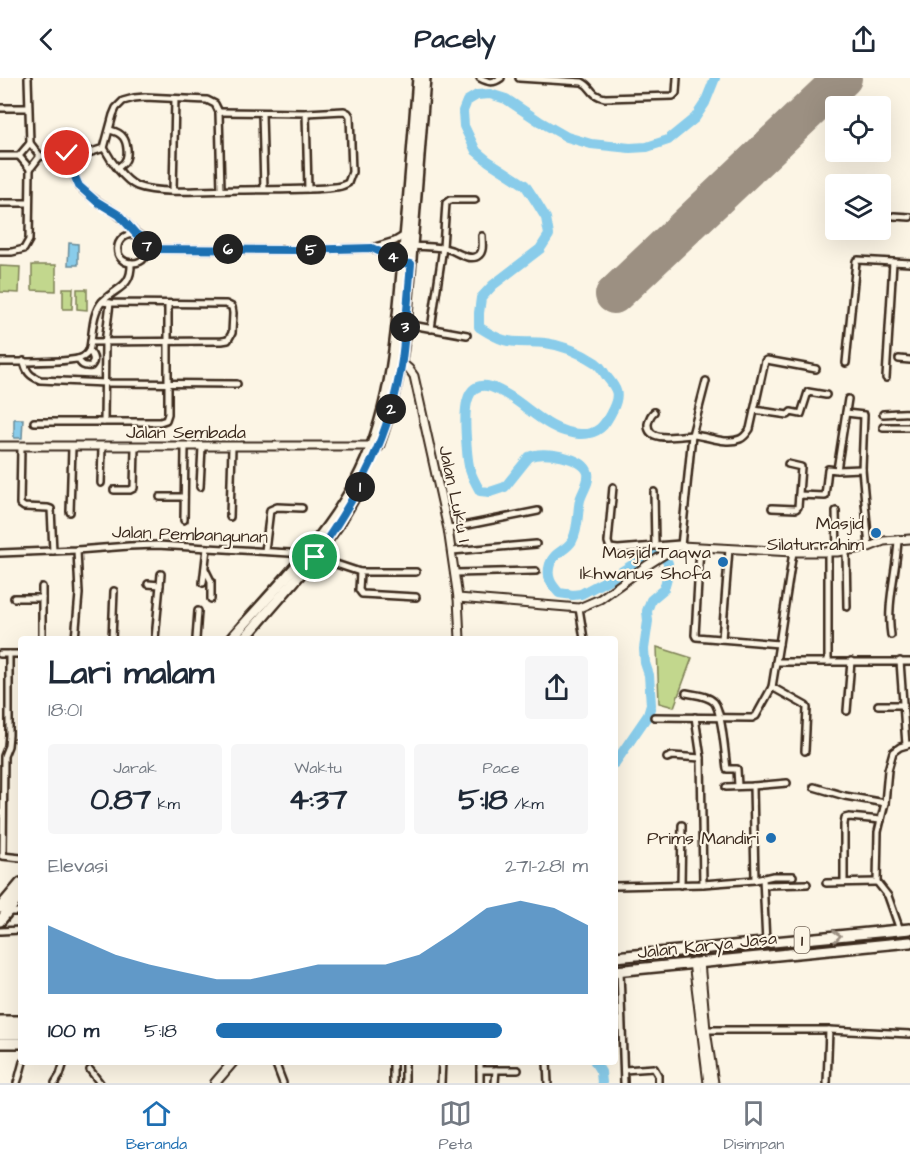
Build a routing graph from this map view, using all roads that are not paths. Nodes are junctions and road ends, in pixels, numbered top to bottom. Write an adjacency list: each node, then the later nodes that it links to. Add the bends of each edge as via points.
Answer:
1 (28, 78): 10 (street)
2 (418, 78): 35 (main road)
3 (425, 78): 35 (main road)
4 (480, 78): 5 (street, via 494,82)
5 (501, 78)
6 (519, 78): 7 (street, via 582,82 595,95 605,98 673,96)
7 (677, 78)
8 (176, 99): 11 (street, via 207,100); 14 (street, via 145,97 123,101 116,108); 27 (street)
9 (0, 108): 10 (street)
10 (28, 108): 15 (street)
11 (219, 112): 12 (street); 28 (street)
12 (262, 113): 13 (street); 25 (street)
13 (306, 113): 26 (street); 26 (street, via 348,113 352,172 348,183 342,186)
14 (110, 130): 16 (street); 23 (street, via 123,136 126,144 126,160)
15 (30, 143): 18 (street); 19 (street)
16 (105, 148): 21 (street); 23 (street)
17 (0, 156): 18 (street)
18 (19, 156): 24 (street)
19 (40, 156): 20 (street); 24 (street)
20 (63, 157): 21 (street, via 69,153); 22 (street, via 65,165)
21 (76, 157): 22 (street, via 75,164)
22 (70, 166): 34 (street, via 79,186 119,215)
23 (118, 168): 27 (street, via 138,186)
24 (30, 169): 31 (street)
25 (264, 189): 26 (street); 28 (street)
26 (308, 189)
27 (173, 190): 28 (street)
28 (221, 190)
29 (475, 200): 38 (street, via 446,202)
30 (0, 203): 31 (street)
31 (29, 203): 41 (street, via 27,245 19,251)
32 (894, 216): 33 (street)
33 (910, 217)
34 (136, 234): 40 (street, via 144,239); 43 (street, via 124,236 117,246 120,258)
35 (409, 235): 37 (main road); 39 (street); 44 (main road)
36 (482, 236): 38 (street, via 478,256 468,257)
37 (412, 246): 38 (street); 44 (main road)
38 (443, 247): 50 (street)
39 (372, 248): 40 (street); 44 (street)
40 (148, 249): 43 (street, via 141,261)
41 (0, 252)
42 (893, 262): 45 (street); 62 (street, via 856,261); 64 (street)
43 (131, 263): 46 (street, via 130,278)
44 (407, 263): 49 (main road); 82 (main road, via 387,395)
45 (910, 263)
46 (102, 302): 47 (street); 52 (street, via 96,311)
47 (110, 303): 48 (street); 53 (street)
48 (168, 304): 54 (street); 54 (street, via 224,303 231,306 233,313 228,340)
49 (406, 324): 50 (street); 61 (main road)
50 (431, 329): 51 (street)
51 (467, 335)
52 (91, 342): 53 (street); 55 (street)
53 (105, 343): 54 (street); 66 (street)
54 (168, 343): 67 (street)
55 (89, 351): 56 (street); 56 (street, via 94,359 91,366 85,367)
56 (78, 359): 60 (street)
57 (899, 359): 58 (street)
58 (910, 360)
59 (0, 362): 60 (street)
60 (24, 362): 66 (street, via 31,376 40,380)
61 (401, 362): 108 (street, Jalan Luku I, via 414,376); 127 (main road, via 390,413 372,463 338,525)
62 (846, 363)
63 (816, 369): 71 (street, via 766,361)
64 (886, 378)
65 (706, 381): 80 (street)
66 (105, 383): 67 (street); 77 (street)
67 (168, 384): 68 (street); 77 (street, via 166,420)
68 (237, 384)
69 (826, 395): 71 (street, via 808,392 801,414)
70 (848, 399): 73 (street)
71 (754, 410): 80 (street, via 750,429 738,440)
72 (654, 412): 80 (street, via 648,427 650,433)
73 (846, 413): 91 (street, via 864,415); 92 (street)
74 (910, 413): 75 (street)
75 (884, 414)
76 (34, 422): 77 (street)
77 (104, 422)
78 (883, 427): 79 (street)
79 (910, 427)
80 (692, 435): 113 (street)
81 (0, 446): 83 (street, Jalan Sembada)
82 (372, 446): 89 (street, Jalan Sembada); 127 (main road, via 345,502)
83 (21, 447): 84 (street, Jalan Sembada); 119 (street, via 20,504 50,508)
84 (72, 447): 85 (street, Jalan Sembada); 105 (street)
85 (102, 447): 86 (street, Jalan Sembada); 93 (street)
86 (135, 447): 87 (street, Jalan Sembada); 96 (street, via 134,488)
87 (185, 447): 88 (street, Jalan Sembada); 100 (street)
88 (202, 447): 89 (street, Jalan Sembada); 94 (street)
89 (232, 447): 106 (street)
90 (788, 464): 98 (street, via 801,467)
91 (862, 469): 92 (street); 115 (street)
92 (837, 470): 98 (street, via 828,469 825,496)
93 (101, 483)
94 (200, 487)
95 (613, 487): 112 (street, via 611,549)
96 (114, 490)
97 (654, 492): 112 (street)
98 (799, 495): 102 (street, via 797,509)
99 (160, 497): 100 (street)
100 (184, 497): 107 (street)
101 (302, 508): 120 (street, via 270,510)
102 (772, 508)
103 (538, 511): 108 (street)
104 (836, 511): 125 (street)
105 (70, 512)
106 (230, 517)
107 (184, 520)
108 (448, 530): 121 (street, Jalan Luku I)
109 (910, 539): 110 (street)
110 (898, 540): 115 (street); 147 (street)
111 (536, 544): 121 (street)
112 (655, 545): 113 (street)
113 (681, 545): 114 (street); 145 (street, via 600,599)
114 (700, 547): 117 (street); 157 (street, via 695,635)
115 (869, 547): 123 (street)
116 (207, 548): 118 (street, Jalan Pembangunan, via 129,546); 120 (street, Jalan Pembangunan); 128 (street)
117 (729, 549): 124 (street); 157 (street)
118 (77, 550): 119 (street, Jalan Pembangunan); 149 (street)
119 (53, 551): 126 (street, Jalan Pembangunan)
120 (265, 551): 127 (street, Jalan Pembangunan)
121 (452, 551): 132 (street, Jalan Luku I)
122 (828, 551): 124 (street); 125 (street); 165 (street)
123 (846, 551): 125 (street); 144 (street)
124 (792, 552): 158 (street)
125 (837, 552)
126 (0, 553)
127 (311, 555): 130 (street, Jalan Pembangunan); 153 (main road); 154 (main road)
128 (205, 569): 134 (street); 143 (street, via 211,581)
129 (536, 571): 132 (street)
130 (360, 572): 131 (street, Jalan Pembangunan); 139 (street, via 362,594)
131 (416, 572)
132 (455, 573): 142 (street, Jalan Luku I)
133 (161, 574): 136 (street)
134 (203, 583)
135 (148, 584): 136 (street)
136 (160, 585): 151 (street)
137 (42, 587): 141 (street)
138 (114, 591): 150 (street)
139 (416, 597)
140 (14, 598): 141 (street)
141 (42, 598): 148 (street)
142 (458, 598): 145 (street); 155 (street, Jalan Luku I)
143 (211, 599)
144 (847, 607)
145 (579, 608): 156 (street)
146 (198, 611): 152 (street)
147 (891, 635)
148 (42, 636)
149 (75, 636)
150 (112, 636)
151 (155, 636)
152 (196, 636)
153 (234, 636)
154 (246, 636)
155 (460, 636)
156 (584, 636)
157 (722, 639): 158 (street)
158 (779, 644): 164 (street)
159 (0, 654): 160 (street)
160 (9, 654): 161 (street); 187 (street)
161 (18, 654)
162 (851, 661): 163 (street); 165 (street); 171 (street)
163 (900, 661): 166 (street); 170 (street)
164 (777, 662): 165 (street); 167 (street)
165 (828, 662)
166 (910, 662)
167 (772, 687): 174 (street, via 755,717); 176 (street, via 806,706)
168 (686, 693): 174 (street, via 710,699)
169 (878, 705): 170 (street)
170 (904, 705): 175 (street)
171 (847, 711)
172 (654, 717): 173 (street)
173 (695, 717): 174 (street); 178 (street)
174 (720, 718): 180 (street, via 727,769 737,769)
175 (908, 744): 184 (street, via 893,752)
176 (805, 751)
177 (667, 758): 178 (street)
178 (701, 758): 195 (street)
179 (787, 783): 181 (street)
180 (738, 786): 181 (street); 182 (street)
181 (753, 786): 191 (street)
182 (726, 787)
183 (814, 787): 184 (street)
184 (885, 803): 185 (street)
185 (880, 820): 192 (street, via 845,818); 193 (street)
186 (682, 825): 198 (street)
187 (2, 856): 188 (street)
188 (18, 858)
189 (793, 876): 190 (street)
190 (763, 878): 191 (street); 199 (street)
191 (755, 880): 195 (street)
192 (844, 880)
193 (877, 882): 194 (street); 204 (street)
194 (826, 883)
195 (703, 884): 198 (street)
196 (807, 884): 199 (street)
197 (618, 885): 198 (street)
198 (681, 885)
199 (764, 885): 208 (street)
200 (18, 888): 202 (main road)
201 (18, 898): 202 (main road)
202 (4, 910): 203 (main road)
203 (0, 921)
204 (905, 929): 208 (main road, Jalan Karya Jasa / 1, one-way to 204)
205 (18, 930): 206 (street)
206 (0, 931)
207 (910, 942): 210 (main road, Jalan Karya Jasa / 1)
208 (766, 943): 209 (main road, Jalan Karya Jasa / 1)
209 (618, 957)
210 (697, 962): 211 (main road, Jalan Karya Jasa / 1); 217 (street); 251 (street)
211 (618, 971)
212 (618, 985): 237 (street)
213 (0, 1021): 214 (main road)
214 (18, 1021)
215 (0, 1028): 216 (main road)
216 (18, 1028)
217 (706, 1030): 218 (street); 252 (street)
218 (829, 1030): 221 (street); 253 (street)
219 (0, 1034): 220 (main road)
220 (18, 1034)
221 (910, 1034)
222 (0, 1043): 223 (main road)
223 (18, 1043)
224 (22, 1065): 238 (street)
225 (63, 1065): 239 (street)
226 (230, 1065): 241 (main road)
227 (276, 1065): 242 (street)
228 (393, 1065): 243 (street)
229 (405, 1065): 244 (street)
230 (442, 1065): 245 (street)
231 (480, 1065): 234 (street)
232 (547, 1065): 248 (street)
233 (90, 1070): 240 (street)
234 (480, 1070): 235 (street); 246 (street)
235 (496, 1070): 236 (street); 247 (street)
236 (518, 1070)
237 (624, 1071): 249 (street); 250 (street, via 654,1068)
238 (17, 1083)
239 (55, 1083)
240 (100, 1083)
241 (215, 1083)
242 (283, 1083)
243 (393, 1083)
244 (405, 1083)
245 (441, 1083)
246 (480, 1083)
247 (495, 1083)
248 (548, 1083)
249 (624, 1083)
250 (658, 1083)
251 (708, 1083)
252 (714, 1083)
253 (827, 1083)

